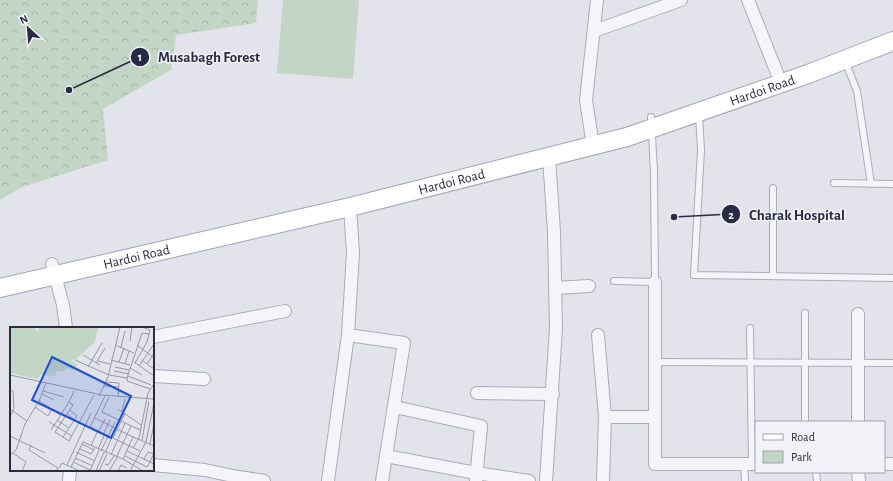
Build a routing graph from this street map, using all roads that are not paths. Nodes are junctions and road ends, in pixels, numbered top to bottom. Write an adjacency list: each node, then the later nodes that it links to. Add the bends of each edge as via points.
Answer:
1 (597, 0): 5 (street)
2 (681, 0): 5 (street)
3 (748, 0): 8 (street)
4 (893, 29): 8 (main road, Hardoi Road)
5 (594, 31): 11 (street, via 586,100)
6 (893, 41): 7 (main road, Hardoi Road)
7 (845, 60): 9 (main road, Hardoi Road); 14 (lane, via 857,91)
8 (776, 74): 10 (main road, Hardoi Road)
9 (699, 112): 10 (main road, Hardoi Road); 21 (lane, via 701,150 694,275)
10 (652, 122): 11 (main road, Hardoi Road); 24 (lane)
11 (592, 140): 12 (main road, Hardoi Road); 17 (main road, Hardoi Road)
12 (550, 157): 17 (main road, Hardoi Road); 27 (street)
13 (834, 183): 14 (lane)
14 (871, 184): 15 (lane)
15 (893, 184)
16 (773, 188): 21 (lane)
17 (371, 196): 18 (main road, Hardoi Road); 19 (main road, Hardoi Road)
18 (350, 207): 19 (main road, Hardoi Road); 33 (street, via 353,253)
19 (54, 269): 20 (main road, Hardoi Road); 26 (main road, Hardoi Road); 31 (street)
20 (0, 276)
21 (773, 276): 22 (lane)
22 (893, 278)
23 (614, 281): 24 (lane)
24 (654, 282): 36 (street)
25 (589, 286): 27 (street)
26 (0, 288)
27 (555, 288): 44 (street)
28 (285, 311): 35 (street)
29 (805, 313): 38 (lane)
30 (858, 314): 39 (street)
31 (66, 327)
32 (750, 328): 37 (lane)
33 (348, 335): 45 (street, via 404,343); 58 (street)
34 (598, 335): 46 (street)
35 (154, 337)
36 (655, 362): 37 (lane); 47 (street)
37 (750, 362): 38 (lane); 51 (lane)
38 (805, 362): 39 (lane); 48 (lane)
39 (858, 363): 40 (lane); 49 (street)
40 (893, 363)
41 (154, 376): 42 (street)
42 (204, 379)
43 (477, 393): 44 (street)
44 (553, 394): 61 (street)
45 (395, 407): 50 (street); 54 (street, via 481,426)
46 (605, 417): 47 (street); 62 (street)
47 (655, 417): 51 (street, via 655,464)
48 (805, 421)
49 (858, 421)
50 (386, 456): 54 (street); 59 (street)
51 (751, 464): 63 (lane)
52 (154, 465): 55 (street, via 205,470)
53 (70, 471): 56 (street)
54 (476, 477): 60 (street)
55 (233, 479): 57 (street)
56 (69, 481)
57 (264, 481)
58 (328, 481)
59 (382, 481)
60 (529, 481)
61 (546, 481)
62 (603, 481)
63 (745, 481)

